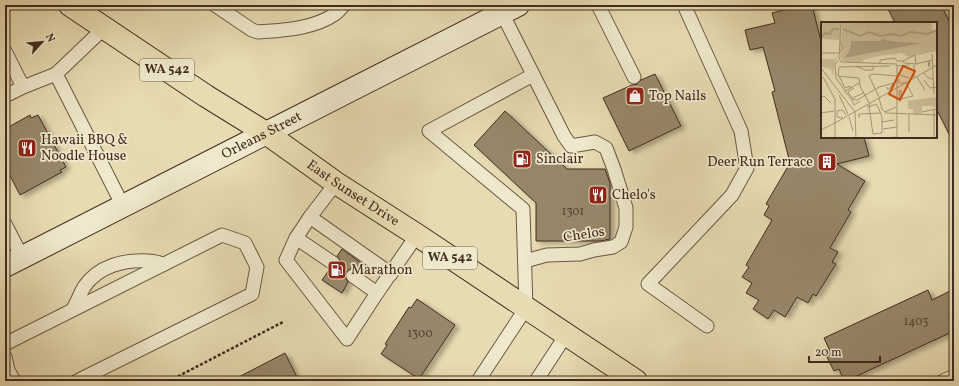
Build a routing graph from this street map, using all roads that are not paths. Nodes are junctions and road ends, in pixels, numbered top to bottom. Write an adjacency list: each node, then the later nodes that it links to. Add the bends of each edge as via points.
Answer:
1 (70, 5): 7 (main road, East Sunset Drive / WA 542)
2 (215, 5): 3 (lane, via 258,32 308,26 336,13)
3 (344, 5)
4 (598, 5): 11 (lane)
5 (684, 5): 30 (lane, via 741,131 747,168 732,195 648,284)
6 (510, 9): 10 (lane); 14 (main road, Orleans Street)
7 (104, 28): 9 (lane); 14 (main road, East Sunset Drive / WA 542)
8 (5, 52): 12 (lane)
9 (56, 74): 12 (lane); 16 (lane)
10 (533, 75): 22 (lane, via 429,131 523,209); 22 (lane, Chelos, via 571,146 595,142 606,148 626,208 626,227 622,242 612,247 580,254 547,255)
11 (634, 77)
12 (23, 87): 13 (lane)
13 (5, 96)
14 (266, 133): 15 (main road, East Sunset Drive / WA 542); 16 (main road, Orleans Street)
15 (336, 183): 17 (lane); 19 (main road, East Sunset Drive / WA 542)
16 (123, 206): 21 (main road, Orleans Street)
17 (310, 217): 20 (lane); 25 (lane)
18 (5, 224): 21 (lane)
19 (417, 235): 25 (lane); 28 (main road, East Sunset Drive / WA 542)
20 (296, 238): 23 (lane); 27 (lane, via 286,260 347,339)
21 (14, 261)
22 (525, 261): 28 (lane)
23 (333, 263)
24 (164, 264): 29 (lane); 29 (lane, via 128,261 114,265 98,273 85,286); 36 (lane, via 222,235 245,243 257,266 252,294)
25 (391, 274): 27 (lane)
26 (353, 276): 27 (lane)
27 (377, 293)
28 (526, 308): 31 (main road, East Sunset Drive / WA 542); 37 (lane)
29 (73, 309): 32 (lane)
30 (707, 326)
31 (566, 335): 38 (lane); 39 (main road, East Sunset Drive / WA 542)
32 (5, 344)
33 (5, 357): 35 (lane)
34 (954, 376): 40 (lane)
35 (14, 381)
36 (78, 381)
37 (478, 381)
38 (536, 381)
39 (636, 381)
40 (943, 381)

